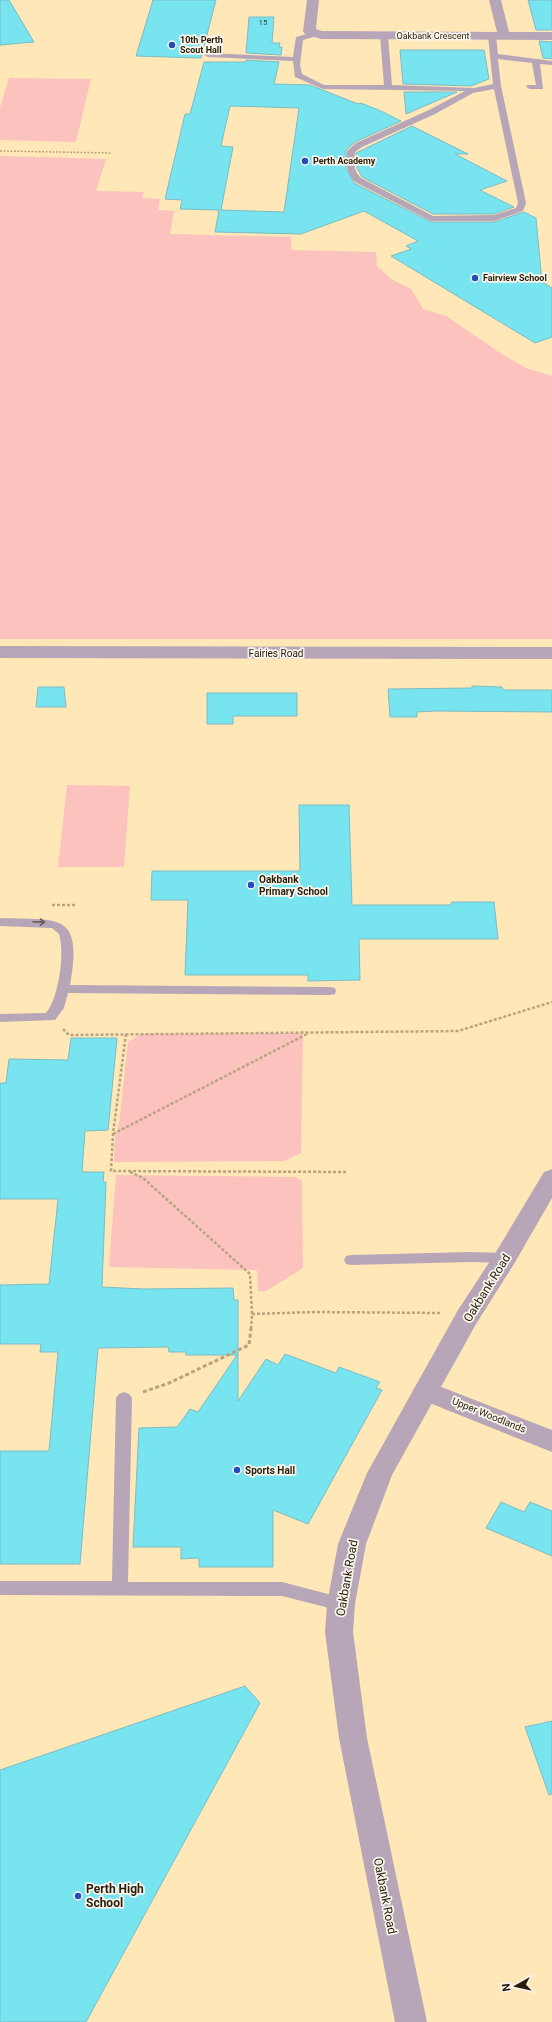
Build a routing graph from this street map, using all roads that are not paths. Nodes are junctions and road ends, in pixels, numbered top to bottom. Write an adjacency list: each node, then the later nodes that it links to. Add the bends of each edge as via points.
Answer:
1 (313, 0): 3 (street, via 309,31)
2 (495, 0): 5 (street)
3 (314, 34): 4 (street, Oakbank Crescent); 9 (lane, via 299,39)
4 (384, 36): 5 (street, Oakbank Crescent); 13 (lane)
5 (498, 36): 6 (street, Oakbank Crescent); 8 (lane)
6 (552, 36)
7 (208, 55): 9 (lane)
8 (493, 56): 10 (lane); 12 (lane)
9 (296, 59): 13 (lane, via 298,75 323,87)
10 (536, 61): 11 (lane); 14 (lane, via 543,87)
11 (552, 63)
12 (497, 86): 15 (lane); 15 (lane, via 522,203 520,209 494,218 431,218 351,174 351,151 359,145)
13 (388, 87): 15 (lane)
14 (530, 87)
15 (475, 89)
16 (0, 652): 17 (street, Fairies Road)
17 (552, 653)
18 (2, 923): 19 (lane, one-way to 19, via 59,926 68,941)
19 (63, 989): 20 (lane); 21 (lane, via 59,1006 50,1017)
20 (330, 991)
21 (0, 1018)
22 (552, 1178): 23 (street, Oakbank Road)
23 (505, 1258): 24 (lane); 25 (street, Oakbank Road, via 467,1317)
24 (351, 1260)
25 (426, 1391): 27 (street, Upper Woodlands); 30 (street, Oakbank Road, via 380,1473 366,1506 352,1544)
26 (124, 1398): 29 (lane)
27 (552, 1441)
28 (0, 1588): 29 (lane)
29 (120, 1589): 30 (lane, via 282,1589)
30 (341, 1604): 31 (street, Oakbank Road, via 339,1632 353,1738)
31 (411, 2022)

